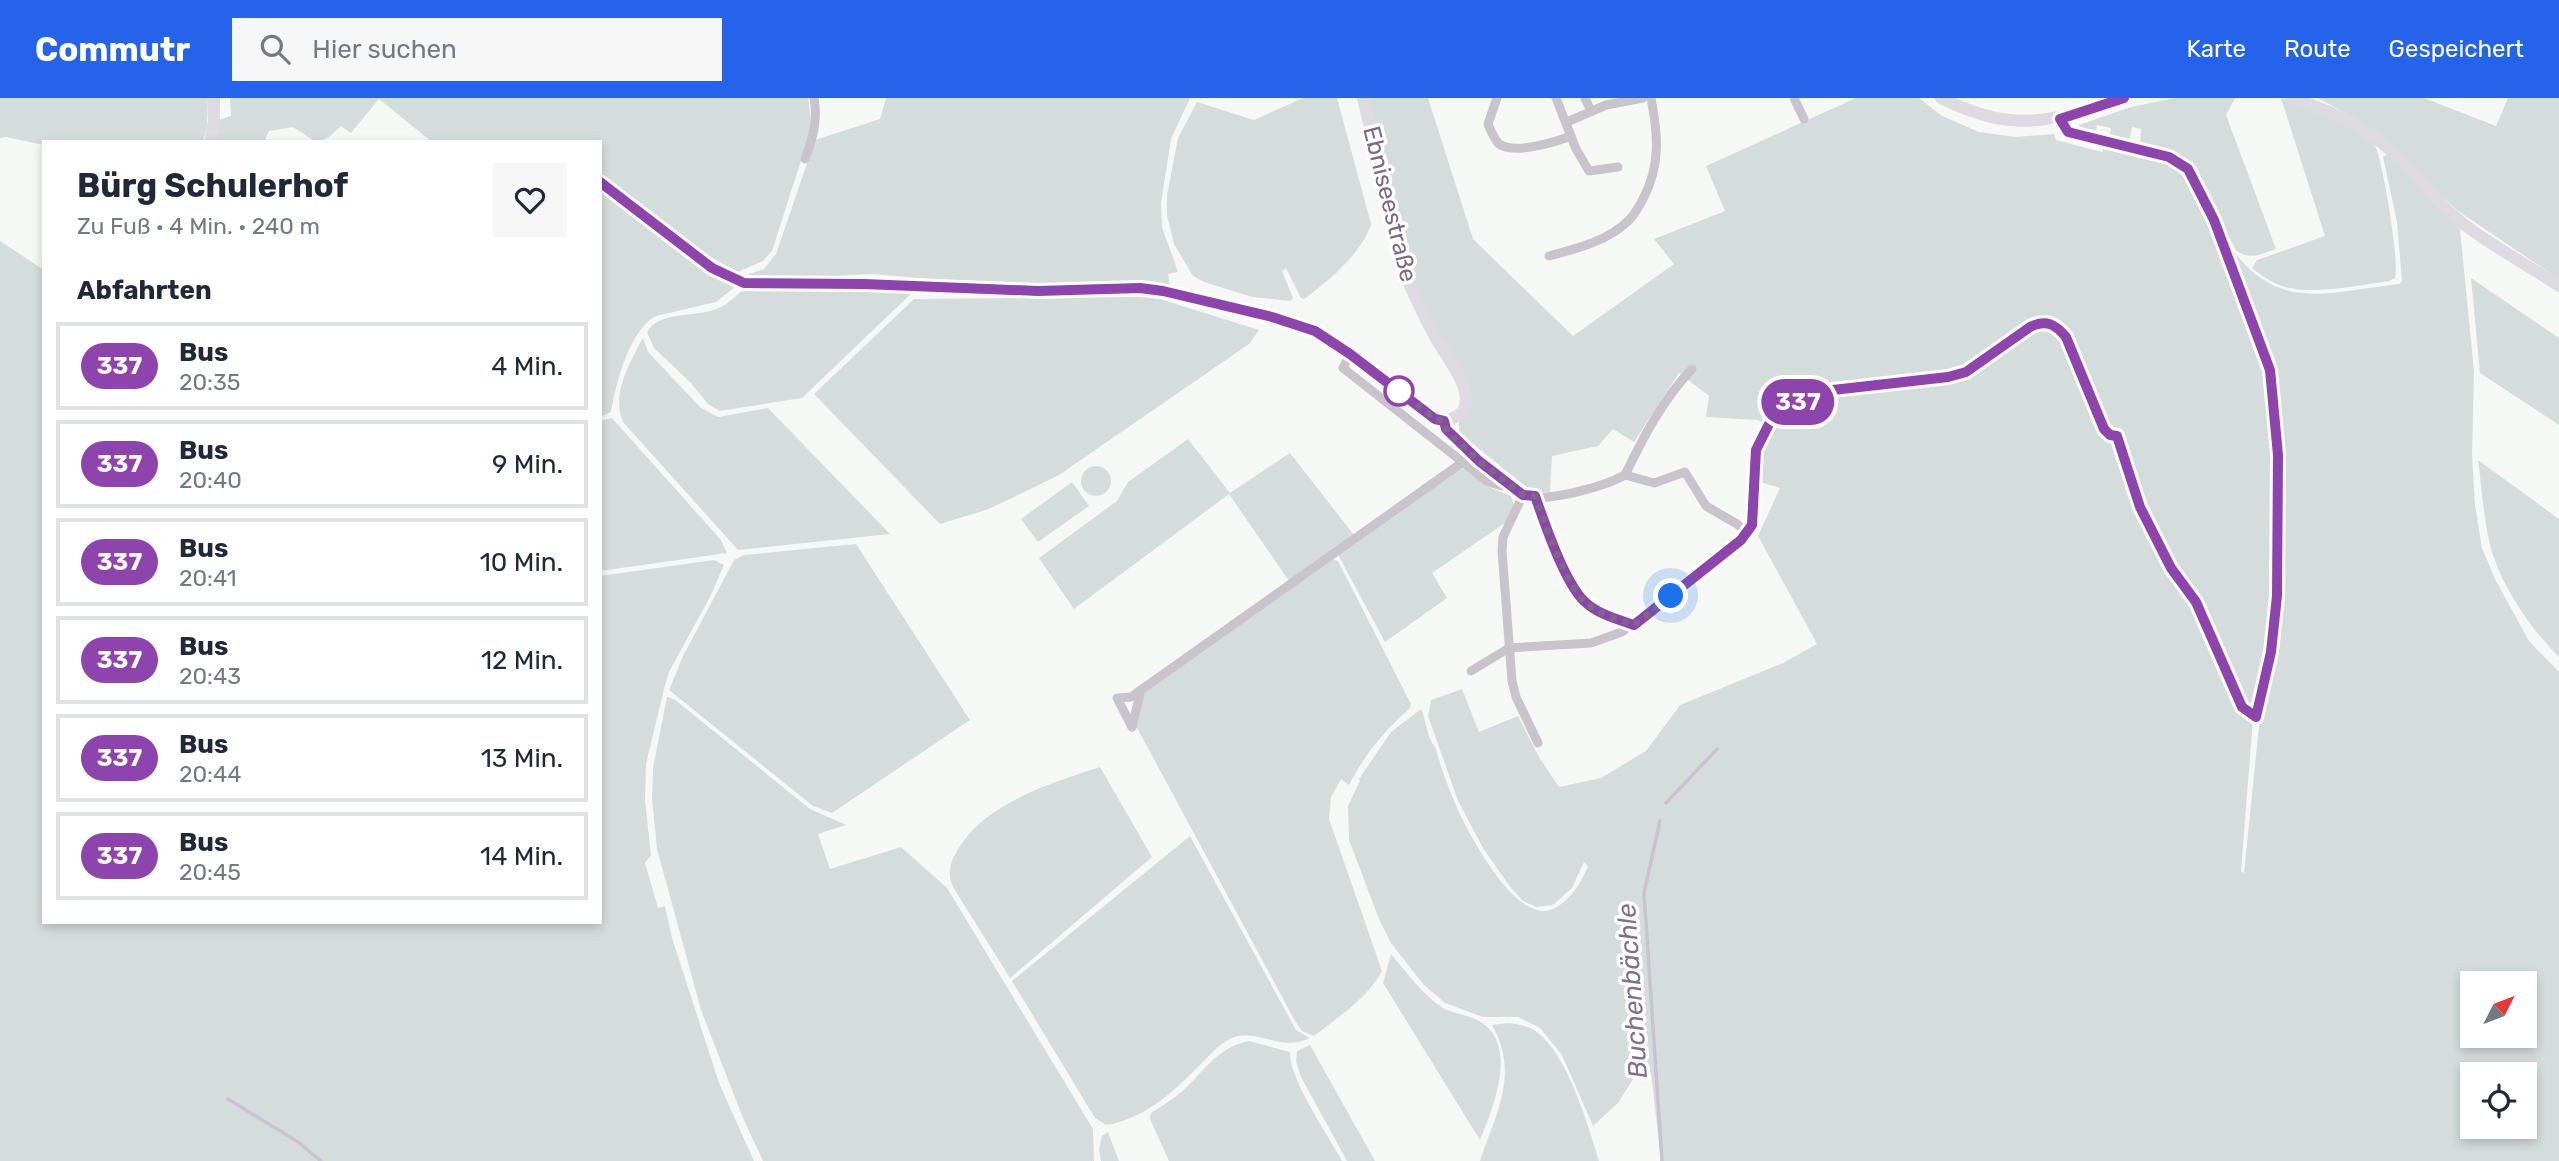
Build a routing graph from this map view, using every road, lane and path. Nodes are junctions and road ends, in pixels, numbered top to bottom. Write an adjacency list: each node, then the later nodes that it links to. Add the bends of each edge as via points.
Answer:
1 (214, 98): 17 (street)
2 (814, 98): 18 (street, via 817,115)
3 (1363, 98): 25 (street, Ebniseestraße, via 1405,274 1466,397 1461,413)
4 (1497, 98): 16 (street, via 1488,124 1500,144 1542,145)
5 (1556, 98): 15 (street)
6 (1585, 98): 13 (street)
7 (1643, 98): 13 (street)
8 (1651, 98): 21 (street, via 1658,149 1655,170 1638,208 1628,222 1610,233)
9 (1794, 98): 14 (street)
10 (1941, 98): 11 (street, via 1963,109 2027,123 2060,119)
11 (2124, 98)
12 (2291, 98): 22 (street, via 2381,142 2466,226)
13 (1591, 111): 15 (street)
14 (1804, 119)
15 (1567, 122): 16 (street)
16 (1570, 136): 19 (street, via 1589,171)
17 (210, 140)
18 (805, 159)
19 (1618, 167)
20 (602, 184): 23 (street, via 712,268 744,283 1038,291 1140,288 1299,325)
21 (1549, 256)
22 (2559, 286)
23 (1350, 354): 25 (street, via 1435,419); 26 (street, via 1343,368)
24 (1692, 369): 27 (street, via 1676,385)
25 (1444, 421): 28 (street, via 1450,435)
26 (1463, 461): 28 (street, via 1488,482); 34 (street)
27 (1625, 475): 30 (street, via 1592,489); 31 (street, via 1654,483 1685,472 1706,506 1747,532)
28 (1508, 484): 29 (street)
29 (1523, 495): 30 (street); 32 (street, via 1503,537)
30 (1535, 496): 31 (street, via 1585,602)
31 (1634, 625): 32 (street, via 1591,643)
32 (1508, 648): 33 (street); 35 (street, via 1516,697)
33 (1472, 671)
34 (1141, 690)
35 (1538, 743)

